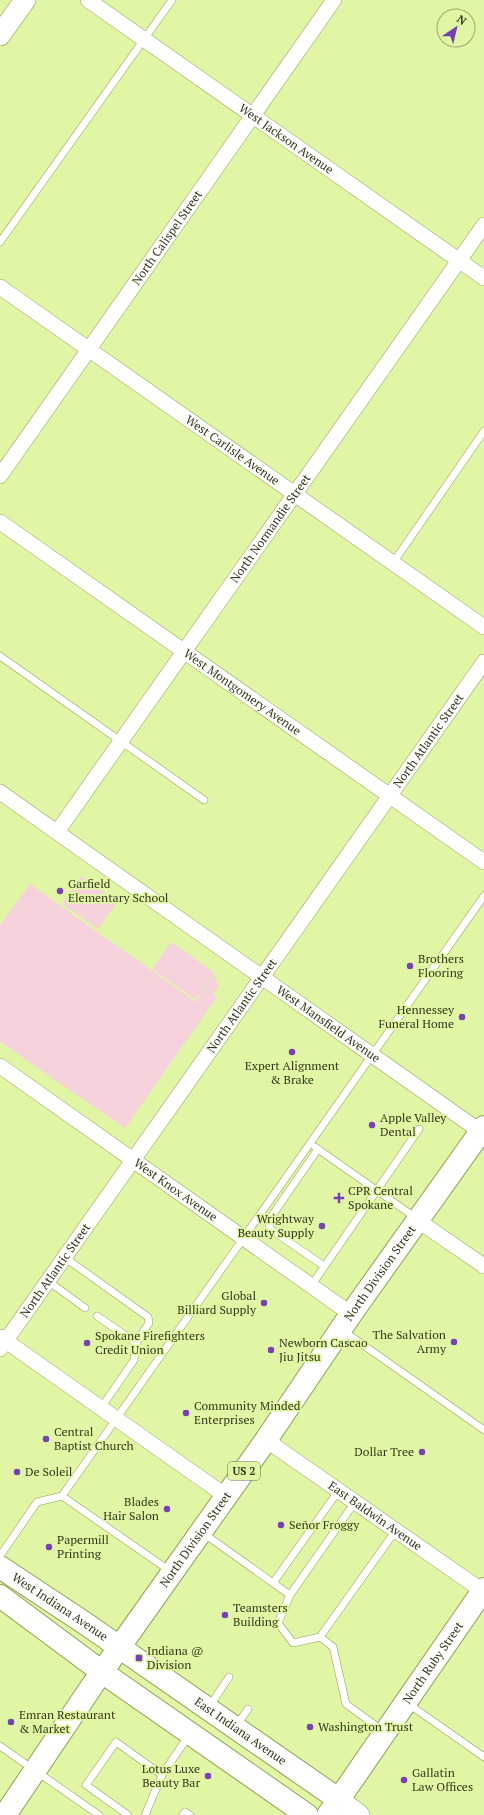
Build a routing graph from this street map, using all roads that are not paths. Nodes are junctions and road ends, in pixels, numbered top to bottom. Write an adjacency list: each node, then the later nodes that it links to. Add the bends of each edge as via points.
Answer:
1 (25, 0): 5 (main road)
2 (88, 0): 6 (street, West Jackson Avenue)
3 (172, 0): 6 (lane)
4 (334, 0): 7 (street, North Calispel Street)
5 (0, 36)
6 (145, 40): 7 (street, West Jackson Avenue); 9 (lane)
7 (253, 116): 10 (street, West Jackson Avenue); 13 (street, North Calispel Street)
8 (484, 225): 10 (street, North Normandie Street)
9 (0, 242)
10 (459, 260): 11 (street, West Jackson Avenue); 16 (street, North Normandie Street)
11 (484, 278)
12 (0, 287): 13 (street, West Carlisle Avenue)
13 (88, 350): 15 (street, North Calispel Street); 16 (street, West Carlisle Avenue)
14 (484, 431): 18 (lane)
15 (0, 476)
16 (294, 494): 18 (street, West Carlisle Avenue); 20 (street, North Normandie Street)
17 (0, 522): 20 (street, West Montgomery Avenue)
18 (393, 563): 19 (street, West Carlisle Avenue)
19 (484, 627)
20 (183, 651): 23 (street, North Normandie Street); 25 (street, West Montgomery Avenue)
21 (0, 656): 23 (lane)
22 (484, 662): 25 (street, North Atlantic Street)
23 (120, 740): 26 (lane); 27 (street, North Normandie Street)
24 (0, 792): 27 (street, West Mansfield Avenue)
25 (391, 796): 28 (street, West Montgomery Avenue); 30 (street, North Atlantic Street)
26 (204, 800)
27 (57, 832): 30 (street, West Mansfield Avenue)
28 (484, 862)
29 (484, 896): 31 (lane)
30 (262, 977): 31 (street, West Mansfield Avenue); 37 (street, North Atlantic Street)
31 (372, 1055): 34 (street, West Mansfield Avenue); 35 (lane)
32 (0, 1066): 37 (street, West Knox Avenue)
33 (419, 1129): 38 (lane)
34 (482, 1129): 39 (main road, North Division Street / US 2)
35 (310, 1144): 36 (lane); 40 (lane)
36 (318, 1149): 38 (lane); 42 (lane, via 269,1220 270,1229)
37 (133, 1161): 40 (street, West Knox Avenue); 41 (street, North Atlantic Street)
38 (376, 1190): 39 (lane); 42 (lane)
39 (418, 1220): 43 (street); 48 (main road, North Division Street / US 2)
40 (244, 1238): 45 (street, West Knox Avenue); 52 (lane)
41 (64, 1257): 44 (street, North Atlantic Street); 50 (lane, via 148,1318 149,1323)
42 (324, 1266): 45 (lane)
43 (484, 1266)
44 (48, 1282): 46 (lane); 49 (street, North Atlantic Street)
45 (311, 1286): 48 (street, West Knox Avenue)
46 (85, 1308)
47 (98, 1316): 50 (lane)
48 (346, 1322): 53 (lane); 54 (main road, North Division Street / US 2)
49 (2, 1343): 51 (street)
50 (136, 1343): 51 (lane, via 134,1360)
51 (101, 1408): 52 (street)
52 (116, 1419): 56 (lane); 57 (street)
53 (484, 1430)
54 (266, 1440): 55 (street, East Baldwin Avenue); 57 (main road, North Division Street / US 2)
55 (339, 1490): 58 (street, East Baldwin Avenue); 64 (lane)
56 (62, 1496): 61 (lane, via 37,1502); 63 (lane)
57 (226, 1496): 60 (main road, North Division Street / US 2)
58 (355, 1502): 59 (street, East Baldwin Avenue); 66 (lane)
59 (396, 1530): 65 (street, East Baldwin Avenue); 68 (lane)
60 (202, 1532): 63 (main road, North Division Street / US 2); 64 (lane)
61 (0, 1556)
62 (0, 1567): 69 (main road, West Indiana Avenue)
63 (173, 1573): 69 (main road, North Division Street / US 2)
64 (273, 1583): 66 (lane)
65 (484, 1591): 72 (main road, North Ruby Street)
66 (290, 1595): 68 (lane, via 278,1623 292,1643)
67 (0, 1596): 70 (main road, West Indiana Avenue)
68 (320, 1637): 76 (lane, via 333,1647 346,1704)
69 (120, 1648): 70 (main road, North Division Street / US 2); 73 (main road, East Indiana Avenue)
70 (102, 1672): 77 (main road); 80 (main road, North Division Street / US 2)
71 (228, 1677): 73 (lane)
72 (406, 1702): 76 (main road, North Ruby Street); 79 (lane)
73 (207, 1709): 75 (main road, East Indiana Avenue)
74 (248, 1709): 75 (lane)
75 (235, 1728): 82 (main road, East Indiana Avenue)
76 (385, 1732): 82 (main road, North Ruby Street)
77 (191, 1734): 81 (lane); 89 (main road)
78 (0, 1746): 80 (lane)
79 (484, 1757)
80 (36, 1770): 83 (main road, North Division Street / US 2); 84 (lane)
81 (162, 1775): 85 (lane, via 116,1742 86,1785); 86 (lane)
82 (333, 1807): 90 (main road, East Indiana Avenue)
83 (5, 1815)
84 (99, 1815)
85 (128, 1815)
86 (145, 1815)
87 (183, 1815): 88 (lane, via 185,1812)
88 (190, 1815)
89 (307, 1815)
90 (360, 1815)

